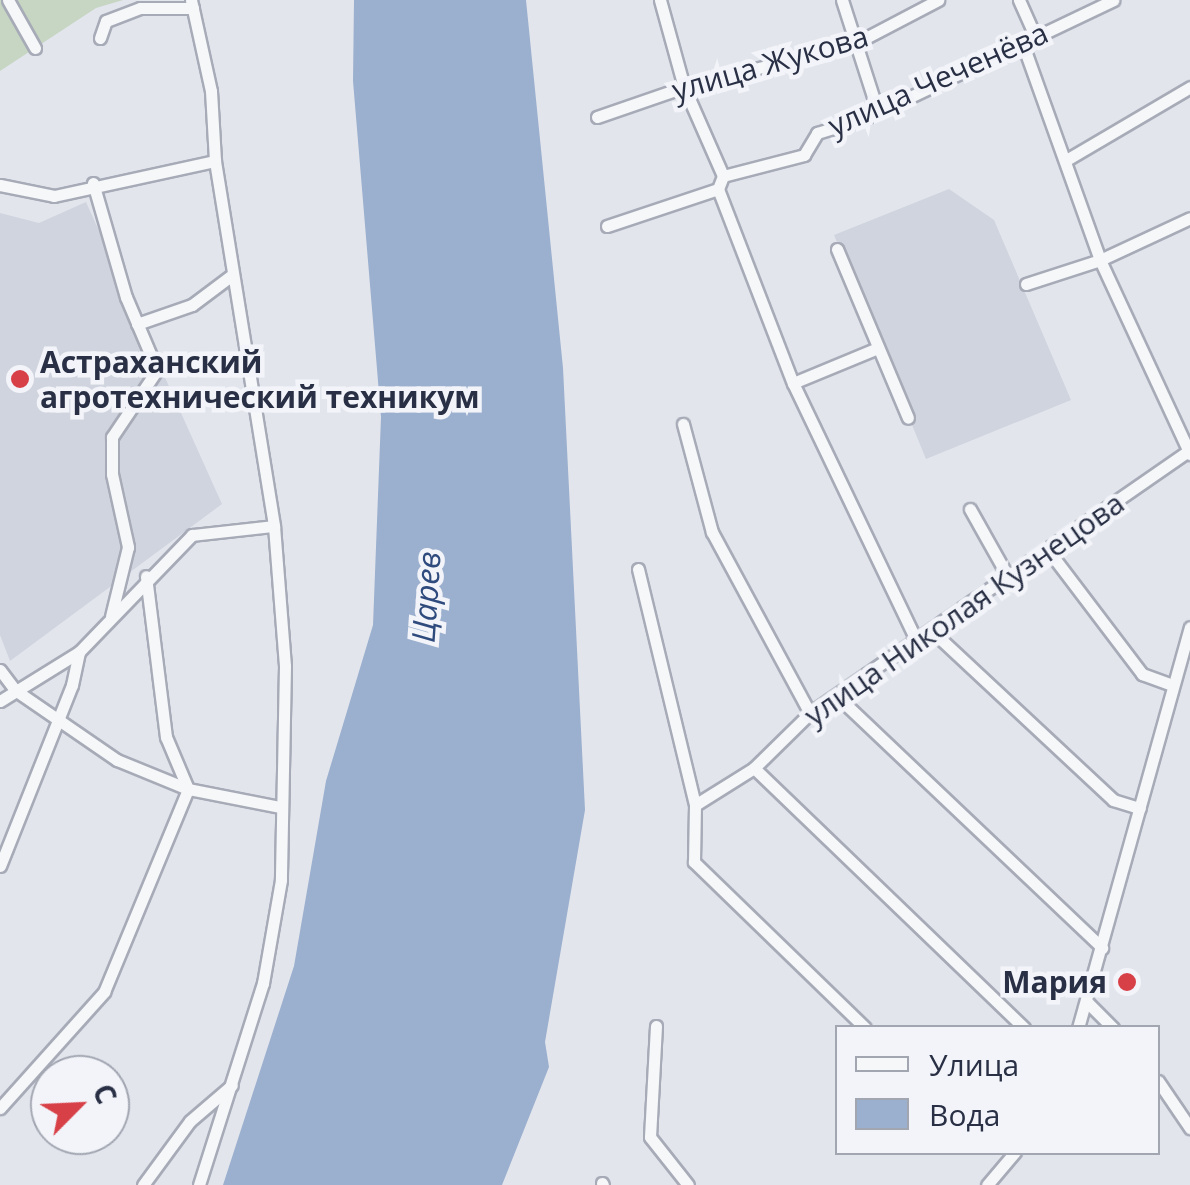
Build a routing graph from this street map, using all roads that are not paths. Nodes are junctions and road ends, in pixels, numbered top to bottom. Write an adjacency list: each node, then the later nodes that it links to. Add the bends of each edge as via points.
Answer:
1 (8, 0): 12 (street)
2 (660, 0): 13 (street)
3 (842, 0): 11 (street)
4 (938, 0): 11 (street, улица Жукова)
5 (1019, 0): 8 (street)
6 (1113, 0): 8 (street, улица Чеченёва)
7 (192, 4): 9 (street, via 140,8 106,21); 18 (street, via 211,91)
8 (1036, 36): 10 (street, улица Чеченёва)
9 (100, 38)
10 (1022, 42): 15 (street, улица Чеченёва); 17 (street)
11 (856, 43): 13 (street, улица Жукова); 15 (street)
12 (36, 48)
13 (684, 86): 16 (street, улица Жукова); 19 (street)
14 (1190, 87): 17 (street)
15 (878, 112): 19 (street, улица Чеченёва, via 818,133 804,155)
16 (597, 118)
17 (1068, 160): 25 (street)
18 (216, 162): 20 (street); 26 (street)
19 (721, 182): 23 (street, улица Чеченёва); 30 (street)
20 (93, 183): 21 (street, via 42,197); 28 (street)
21 (0, 185)
22 (1190, 218): 25 (street)
23 (607, 226)
24 (837, 248): 29 (street)
25 (1100, 260): 27 (street); 33 (street)
26 (232, 274): 28 (street, via 192,305); 35 (street)
27 (1026, 284)
28 (137, 324): 40 (street, via 157,370 112,437 112,474 128,547)
29 (878, 348): 30 (street); 31 (street)
30 (793, 382): 43 (street)
31 (908, 418)
32 (682, 424): 50 (street, via 712,532)
33 (1188, 453): 36 (street, улица Николая Кузнецова)
34 (970, 509): 38 (street)
35 (274, 526): 39 (street, via 192,535); 55 (street, via 284,666)
36 (1048, 550): 38 (street, улица Николая Кузнецова); 46 (street, via 1142,674)
37 (638, 570): 54 (street)
38 (1007, 575): 42 (street, улица Николая Кузнецова)
39 (146, 576): 40 (street); 53 (street, via 166,736)
40 (111, 616): 44 (street)
41 (1190, 627): 46 (street)
42 (932, 631): 43 (street, улица Николая Кузнецова); 56 (street, via 1113,800)
43 (917, 642): 48 (street, улица Николая Кузнецова)
44 (78, 652): 47 (street); 51 (street)
45 (0, 670): 47 (street)
46 (1173, 685): 56 (street)
47 (15, 690): 49 (street); 51 (street)
48 (839, 698): 50 (street, улица Николая Кузнецова); 58 (street)
49 (0, 701)
50 (810, 713): 52 (street, улица Николая Кузнецова)
51 (58, 722): 53 (street, via 102,753); 57 (street)
52 (754, 768): 54 (street, улица Николая Кузнецова); 61 (street)
53 (188, 788): 55 (street); 67 (street, via 104,992)
54 (696, 805): 60 (street, via 694,862)
55 (280, 806): 66 (street, via 281,880 263,983)
56 (1140, 808): 58 (street)
57 (0, 866)
58 (1102, 948): 59 (street)
59 (1087, 1002): 62 (street); 63 (street)
60 (862, 1025)
61 (1021, 1025)
62 (1079, 1025)
63 (1111, 1025)
64 (656, 1026): 72 (street, via 650,1136)
65 (1160, 1084): 68 (street)
66 (232, 1086): 70 (street, via 190,1121); 71 (street)
67 (0, 1108)
68 (1190, 1128)
69 (1012, 1155): 73 (street)
70 (143, 1185)
71 (199, 1185)
72 (688, 1185)
73 (987, 1185)

